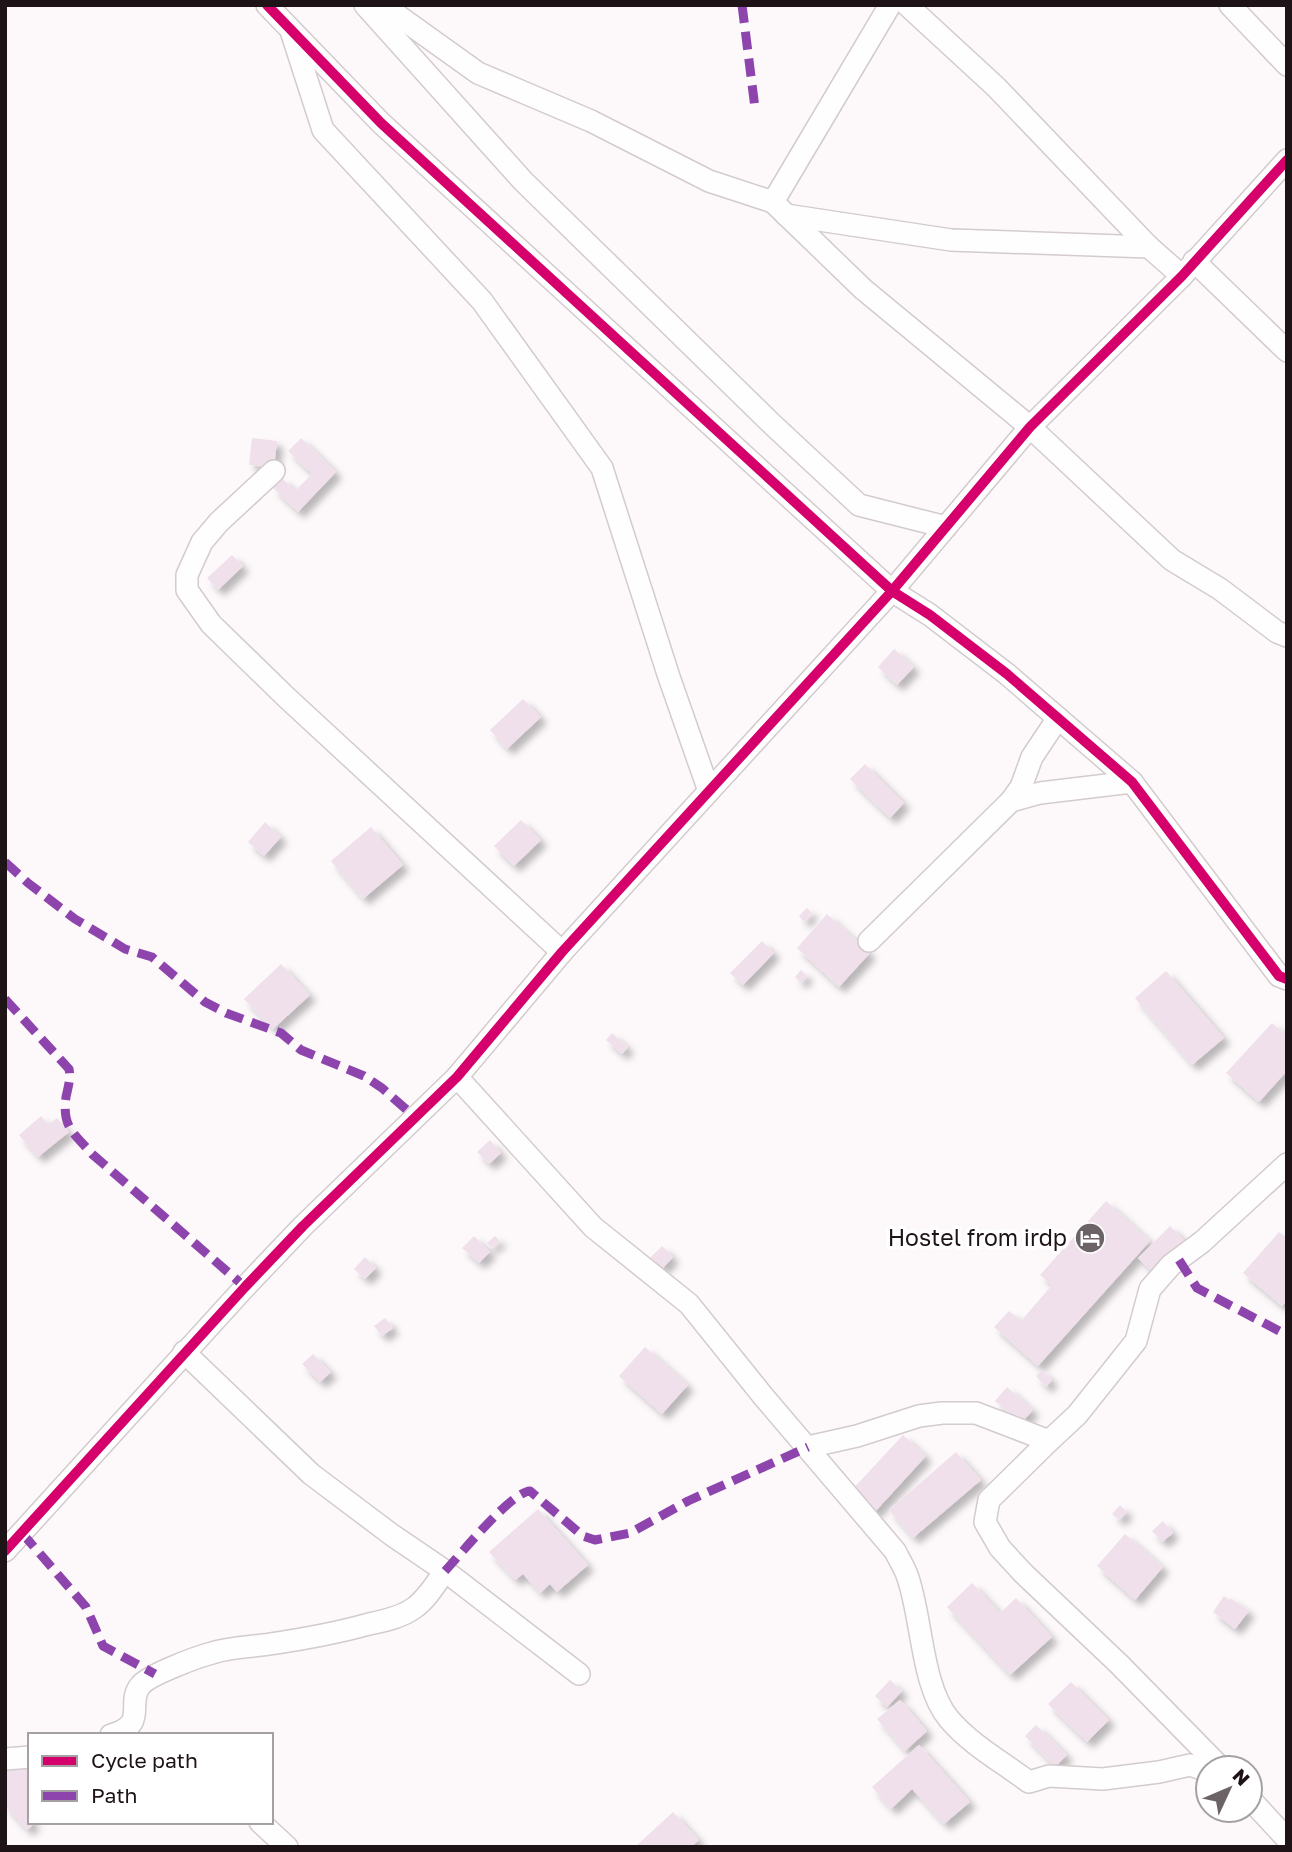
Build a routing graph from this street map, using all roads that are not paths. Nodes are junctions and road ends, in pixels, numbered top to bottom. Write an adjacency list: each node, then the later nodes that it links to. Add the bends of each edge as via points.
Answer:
1 (267, 5): 7 (street)
2 (365, 5): 16 (street, via 523,181 859,505)
3 (383, 5): 10 (street, via 478,73)
4 (890, 5): 10 (street)
5 (907, 5): 11 (street, via 996,87)
6 (1230, 5): 8 (street)
7 (291, 30): 17 (street, via 381,123); 21 (street, via 323,130 482,301 602,468)
8 (1287, 65)
9 (1287, 160): 12 (street)
10 (779, 209): 11 (street, via 951,240); 14 (street, via 863,289)
11 (1149, 247): 12 (street)
12 (1188, 269): 13 (street); 14 (street)
13 (1287, 351)
14 (1030, 427): 16 (street); 18 (street, via 1172,561)
15 (274, 471): 24 (street, via 202,542 187,575 187,590 211,624 276,688)
16 (946, 527): 17 (street)
17 (892, 591): 19 (street, via 930,615); 21 (street)
18 (1287, 636)
19 (1058, 718): 20 (street); 22 (street)
20 (1132, 782): 22 (street); 25 (street, via 1279,976)
21 (709, 791): 24 (street)
22 (1011, 801): 23 (street)
23 (869, 941)
24 (562, 952): 26 (street)
25 (1287, 979)
26 (457, 1077): 28 (street, via 303,1226); 30 (street, via 593,1227 689,1304)
27 (1287, 1164): 29 (street, via 1171,1265 1150,1289 1136,1341 1077,1415)
28 (184, 1352): 31 (street); 32 (street, via 311,1474)
29 (1049, 1441): 30 (street, via 976,1413 942,1413); 35 (street, via 989,1500 985,1522 1000,1548 1023,1573)
30 (808, 1447): 38 (street, via 895,1551 908,1575 936,1694 947,1717 967,1737 1029,1782 1049,1776 1103,1779)
31 (5, 1551)
32 (446, 1572): 33 (street); 34 (street, via 414,1609 388,1619 213,1653 155,1674 136,1692 133,1720)
33 (579, 1674)
34 (116, 1733)
35 (1207, 1754)
36 (28, 1757): 37 (street)
37 (5, 1759)
38 (1194, 1766)
39 (1264, 1814): 41 (street)
40 (262, 1824): 42 (street)
41 (1287, 1839)
42 (287, 1847)

